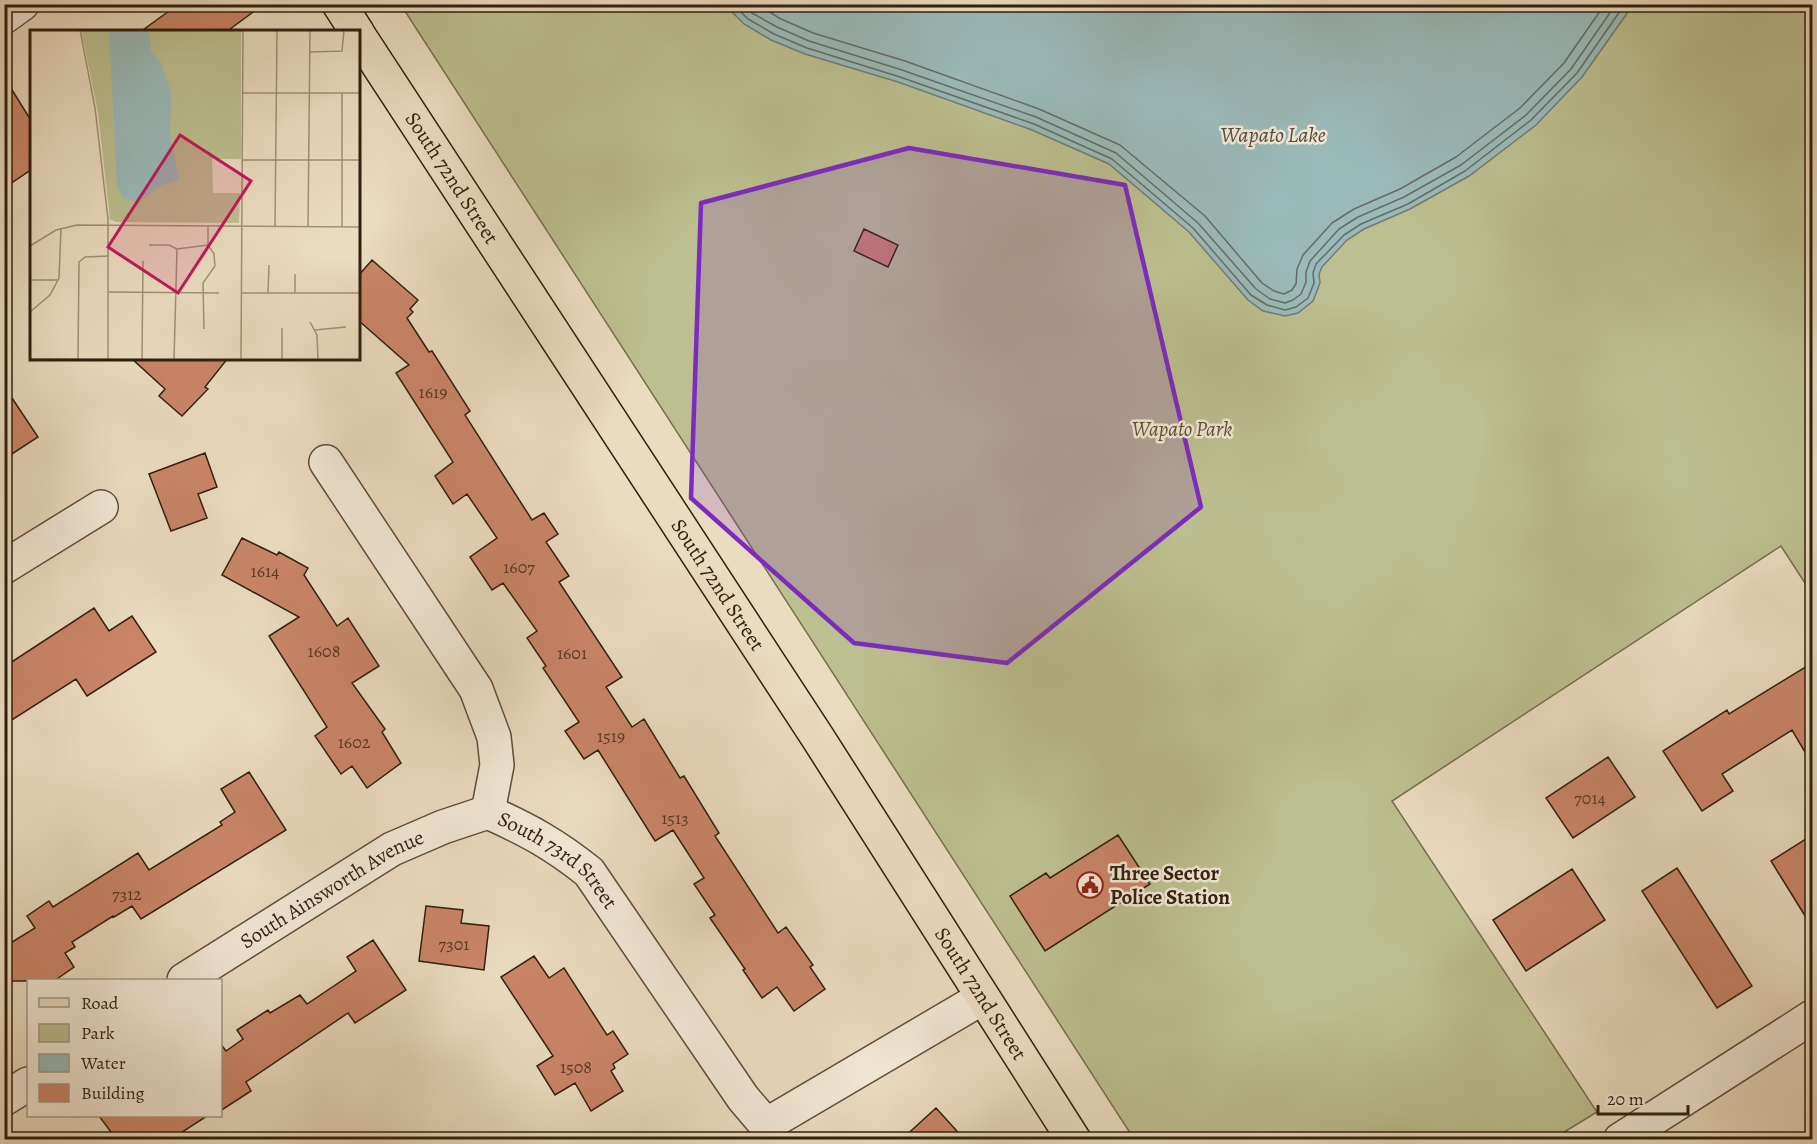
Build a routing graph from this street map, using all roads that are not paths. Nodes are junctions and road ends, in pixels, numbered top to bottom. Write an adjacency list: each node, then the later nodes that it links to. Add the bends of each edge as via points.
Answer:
1 (22, 4): 3 (street)
2 (339, 4): 4 (main road, South 72nd Street)
3 (4, 17)
4 (356, 30)
5 (360, 36): 11 (main road, South 72nd Street, via 818,738)
6 (326, 462): 9 (street, South 73rd Street, via 476,689 494,736 497,765)
7 (101, 507): 8 (street)
8 (4, 567)
9 (488, 812): 10 (street, South Ainsworth Avenue, via 392,849); 15 (street, South 73rd Street, via 558,847 589,872)
10 (187, 979)
11 (982, 998): 15 (street); 16 (main road, South 72nd Street)
12 (1812, 1017): 17 (street)
13 (27, 1084): 14 (street)
14 (4, 1099)
15 (766, 1132)
16 (1074, 1140)
17 (1620, 1140)

